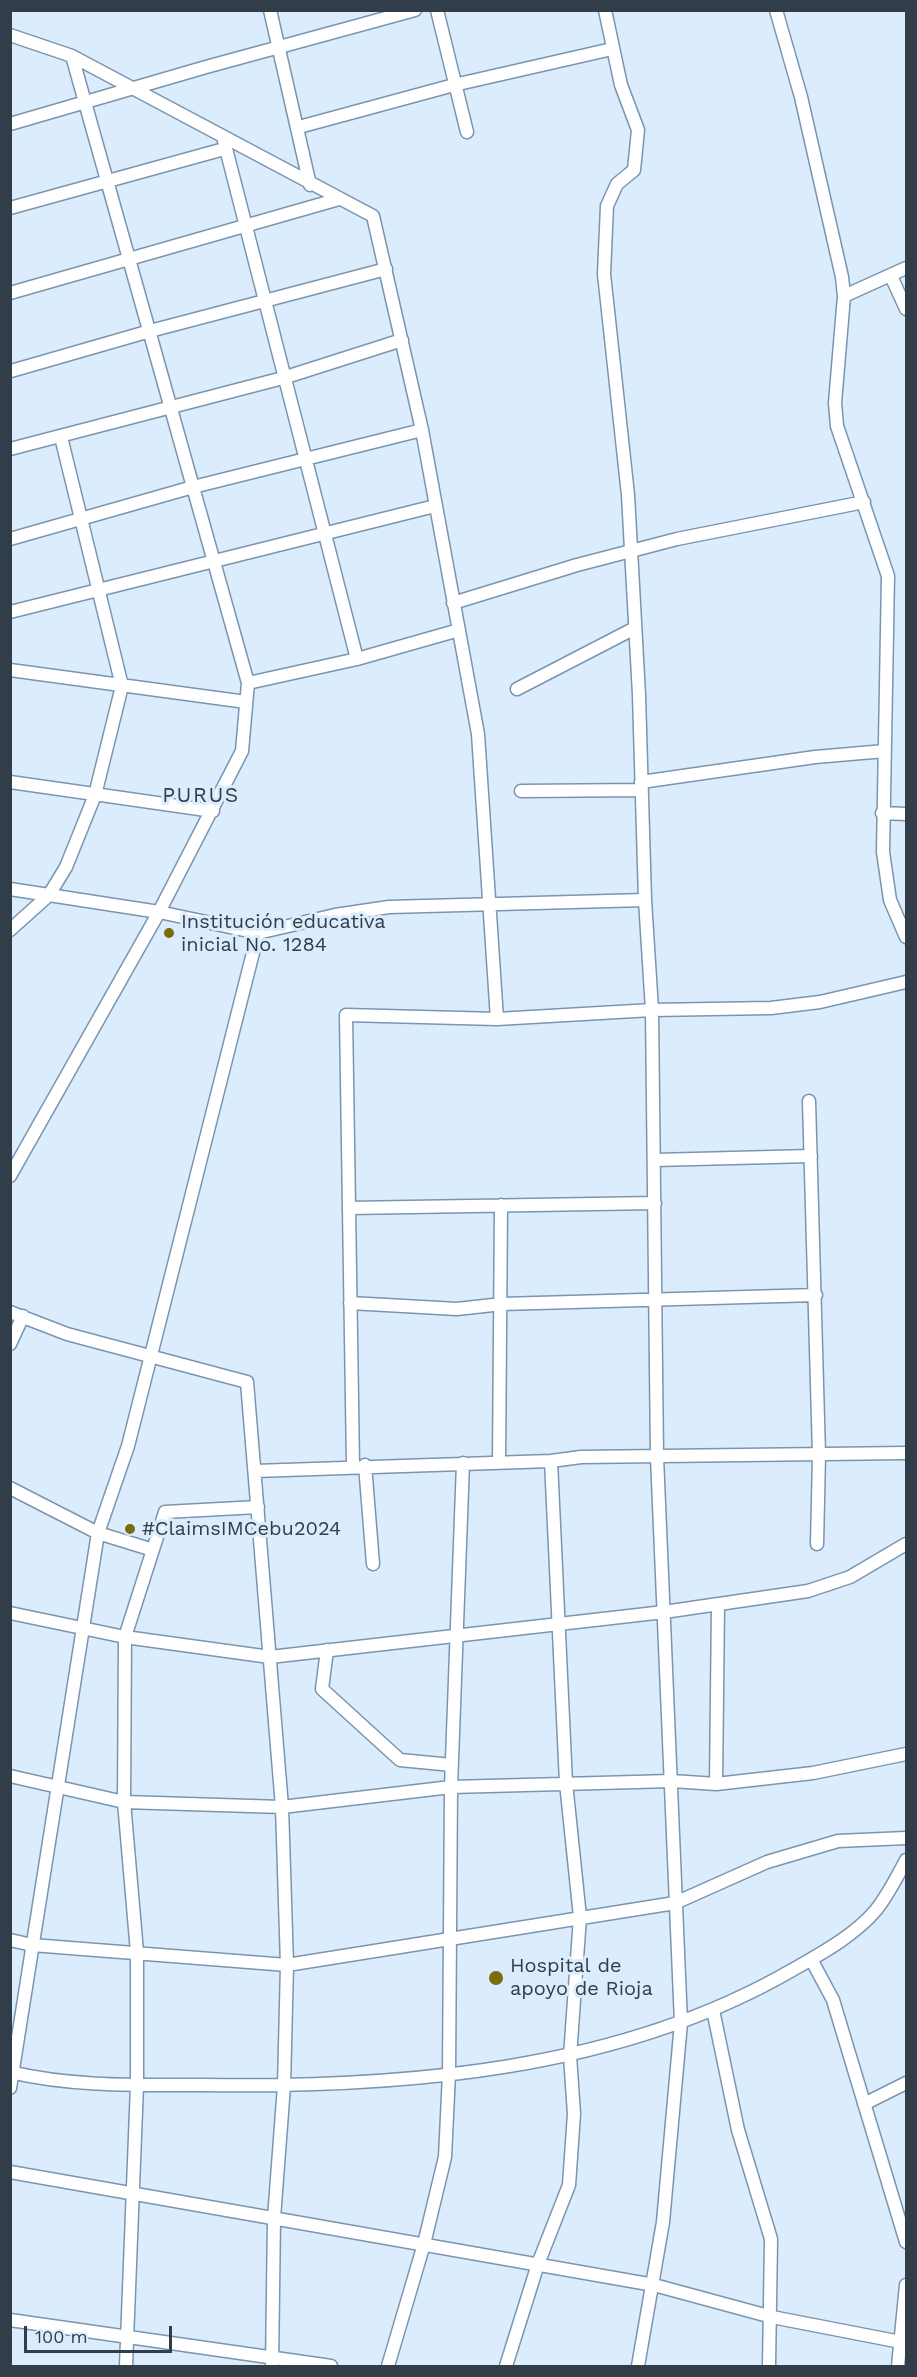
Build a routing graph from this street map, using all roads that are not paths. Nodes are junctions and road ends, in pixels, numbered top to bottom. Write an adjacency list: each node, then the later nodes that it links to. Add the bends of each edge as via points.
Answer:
1 (270, 10): 7 (street)
2 (415, 10): 7 (street)
3 (437, 10): 10 (street)
4 (605, 10): 8 (street)
5 (776, 10): 27 (street, via 801,97)
6 (10, 35): 9 (street)
7 (279, 47): 11 (street); 14 (street)
8 (612, 49): 10 (street); 45 (street, via 638,130 634,170 617,184 607,206 604,236 604,274)
9 (72, 56): 11 (street); 12 (street)
10 (454, 85): 14 (street); 15 (street)
11 (134, 88): 12 (street); 16 (street)
12 (83, 103): 13 (street); 17 (street)
13 (10, 124)
14 (299, 127): 18 (street)
15 (467, 132)
16 (223, 143): 17 (street); 18 (street); 21 (street)
17 (105, 181): 20 (street); 22 (street)
18 (310, 185): 19 (street)
19 (339, 199): 21 (street); 24 (street, via 373,216)
20 (10, 208)
21 (245, 225): 22 (street); 28 (street)
22 (127, 259): 26 (street); 30 (street)
23 (906, 268): 25 (street)
24 (386, 269): 28 (street); 31 (street)
25 (891, 276): 27 (street); 29 (street)
26 (10, 293)
27 (844, 296): 40 (street, via 836,366 836,415)
28 (263, 300): 30 (street); 33 (street)
29 (906, 309)
30 (150, 331): 32 (street); 34 (street)
31 (402, 340): 33 (street); 35 (street)
32 (11, 371)
33 (283, 378): 34 (street); 38 (street)
34 (171, 408): 36 (street); 39 (street)
35 (422, 430): 38 (street); 41 (street)
36 (61, 438): 37 (street); 42 (street)
37 (10, 449)
38 (305, 459): 39 (street); 43 (street)
39 (193, 487): 42 (street); 46 (street)
40 (864, 502): 45 (street); 58 (street, via 888,576)
41 (435, 506): 43 (street); 48 (street)
42 (80, 519): 44 (street); 47 (street)
43 (325, 535): 46 (street); 52 (street)
44 (10, 539)
45 (631, 551): 48 (street); 50 (street)
46 (212, 563): 47 (street); 54 (street)
47 (97, 591): 49 (street); 55 (street)
48 (453, 603): 51 (street)
49 (10, 612)
50 (635, 628): 56 (street); 60 (street)
51 (459, 630): 52 (street); 69 (street, via 478,734)
52 (357, 659): 54 (street)
53 (10, 670): 55 (street)
54 (248, 683): 57 (street)
55 (122, 686): 57 (street); 62 (street)
56 (517, 688)
57 (246, 702): 63 (street, via 242,751)
58 (885, 751): 60 (street, via 815,757); 64 (street)
59 (10, 782): 62 (street)
60 (642, 786): 61 (street); 68 (street)
61 (521, 791)
62 (95, 795): 63 (street); 67 (street, via 66,867)
63 (213, 811): 70 (street)
64 (882, 813): 65 (street); 73 (street, via 884,875)
65 (906, 814)
66 (10, 889): 67 (street)
67 (49, 895): 70 (street); 71 (street)
68 (645, 900): 69 (street); 75 (street)
69 (490, 904): 72 (street, via 389,907); 76 (street)
70 (159, 912): 72 (street); 80 (street)
71 (10, 930)
72 (258, 933): 91 (street)
73 (906, 937)
74 (906, 982): 75 (street, via 820,1002 742,1010)
75 (652, 1010): 76 (street); 79 (street)
76 (497, 1019): 83 (street, via 346,1015)
77 (809, 1101): 78 (street)
78 (811, 1156): 79 (street); 84 (street)
79 (655, 1160): 81 (street)
80 (10, 1176)
81 (654, 1203): 82 (street); 85 (street)
82 (501, 1205): 83 (street); 87 (street)
83 (349, 1208): 86 (street)
84 (816, 1294): 85 (street); 93 (street)
85 (657, 1299): 87 (street); 94 (street)
86 (350, 1303): 87 (street, via 458,1309); 98 (street)
87 (502, 1304): 96 (street)
88 (10, 1312): 89 (street)
89 (23, 1316): 90 (street); 91 (street, via 67,1334)
90 (10, 1344)
91 (151, 1357): 99 (street, via 247,1382); 102 (street, via 128,1446)
92 (906, 1453): 93 (street)
93 (819, 1455): 94 (street); 103 (street)
94 (657, 1457): 95 (street); 108 (street)
95 (551, 1461): 96 (street); 110 (street)
96 (499, 1462): 97 (street)
97 (463, 1463): 98 (street); 112 (street)
98 (359, 1465): 99 (street); 106 (street)
99 (255, 1471): 101 (street)
100 (10, 1488): 102 (street)
101 (258, 1507): 105 (street, via 165,1512); 115 (street)
102 (98, 1533): 105 (street); 111 (street)
103 (817, 1544)
104 (906, 1544): 107 (street, via 850,1578 820,1588)
105 (153, 1550): 113 (street)
106 (373, 1564)
107 (718, 1605): 108 (street); 121 (street)
108 (664, 1612): 110 (street); 119 (street)
109 (10, 1613): 111 (street)
110 (557, 1622): 112 (street); 120 (street)
111 (84, 1627): 113 (street); 123 (street)
112 (458, 1635): 114 (street); 117 (street)
113 (125, 1637): 115 (street); 124 (street)
114 (327, 1650): 115 (street); 117 (street, via 322,1689 400,1760)
115 (270, 1657): 125 (street)
116 (906, 1754): 121 (street, via 813,1773)
117 (452, 1765): 122 (street)
118 (10, 1776): 123 (street)
119 (672, 1781): 120 (street); 121 (street); 128 (street)
120 (566, 1783): 122 (street); 129 (street)
121 (716, 1784)
122 (450, 1787): 125 (street); 130 (street)
123 (59, 1789): 124 (street); 132 (street)
124 (124, 1802): 125 (street); 133 (street)
125 (282, 1807): 135 (street)
126 (906, 1838): 128 (street, via 838,1841 767,1862)
127 (906, 1860): 134 (street, via 875,1911)
128 (675, 1903): 129 (street); 137 (street)
129 (580, 1917): 130 (street); 138 (street)
130 (449, 1938): 135 (street); 140 (street)
131 (10, 1940): 132 (street)
132 (32, 1945): 133 (street); 139 (street)
133 (137, 1952): 135 (street); 142 (street)
134 (812, 1959): 136 (street, via 755,1992); 145 (street, via 833,2000)
135 (287, 1965): 143 (street)
136 (713, 2010): 137 (street); 154 (street, via 738,2130 771,2240)
137 (681, 2023): 138 (street); 152 (street)
138 (570, 2056): 140 (street); 151 (street, via 574,2114 569,2185)
139 (12, 2073): 142 (street, via 59,2081); 144 (street)
140 (449, 2074): 143 (street); 150 (street, via 445,2157)
141 (906, 2083): 145 (street)
142 (137, 2085): 143 (street); 147 (street)
143 (284, 2086): 148 (street)
144 (10, 2088)
145 (864, 2104): 149 (street)
146 (10, 2172): 147 (street)
147 (134, 2194): 148 (street); 156 (street)
148 (274, 2218): 150 (street); 158 (street)
149 (906, 2242)
150 (423, 2244): 151 (street); 161 (street)
151 (538, 2264): 152 (street); 162 (street)
152 (654, 2285): 154 (street); 163 (street)
153 (906, 2285): 157 (street)
154 (772, 2317): 157 (street); 164 (street)
155 (10, 2320): 156 (street)
156 (126, 2336): 158 (street); 159 (street)
157 (904, 2343): 165 (street)
158 (271, 2363): 160 (street)
159 (126, 2367)
160 (331, 2367)
161 (388, 2367)
162 (506, 2367)
163 (638, 2367)
164 (769, 2367)
165 (898, 2367)

